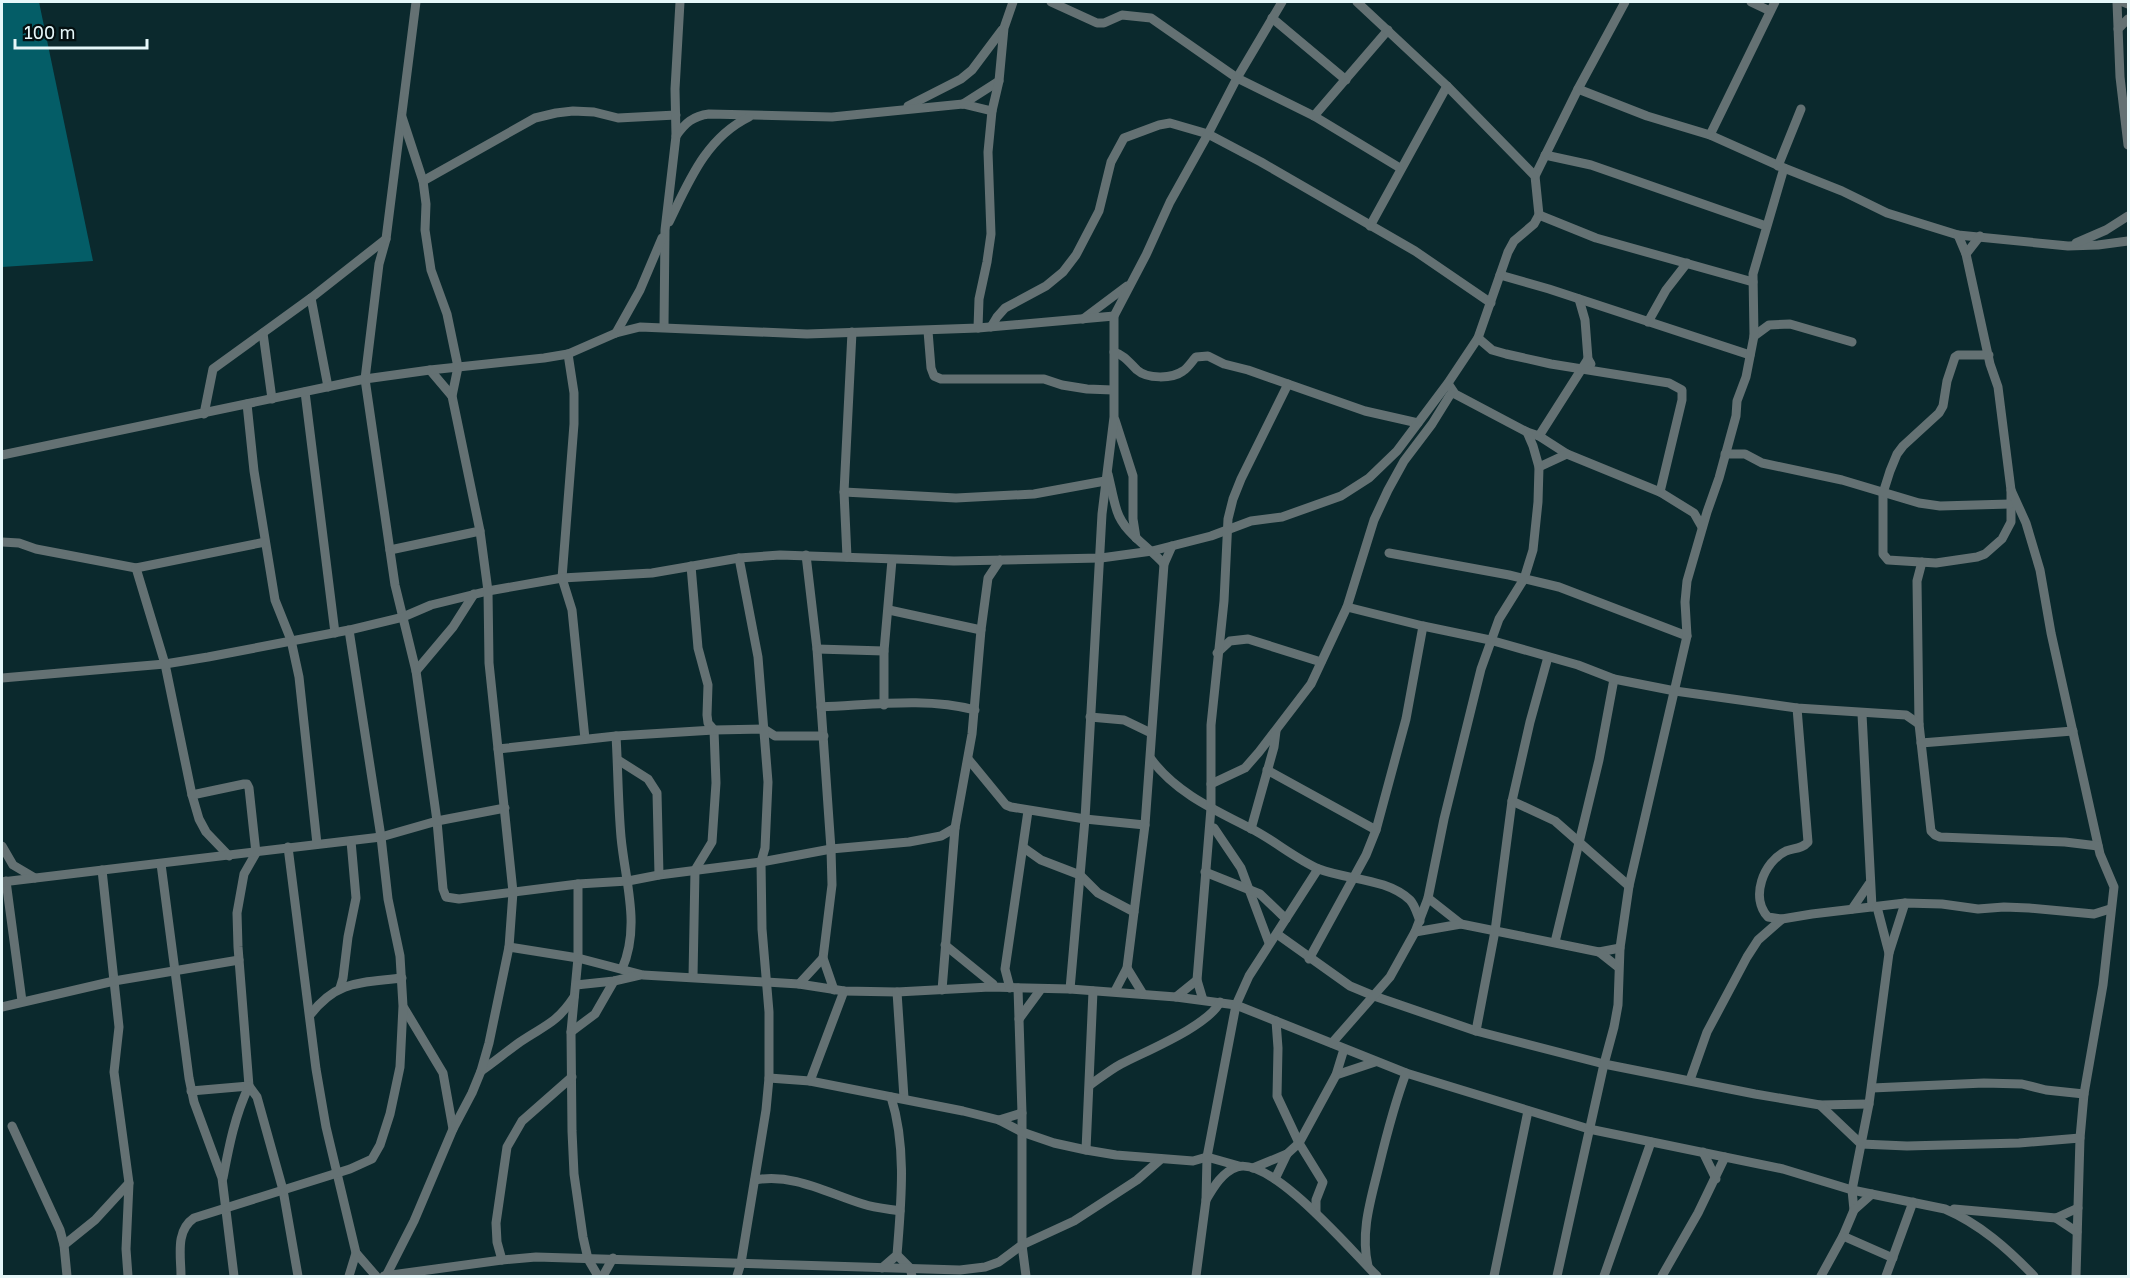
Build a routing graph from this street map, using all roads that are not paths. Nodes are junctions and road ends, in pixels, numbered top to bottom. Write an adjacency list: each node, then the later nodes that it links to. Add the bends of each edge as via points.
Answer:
1 (416, 2): 29 (street)
2 (680, 2): 30 (street)
3 (1013, 2): 16 (street)
4 (1051, 2): 20 (street, via 1097,23 1122,15 1150,18)
5 (1282, 2): 14 (street)
6 (1357, 2): 18 (street)
7 (1625, 2): 24 (street)
8 (1751, 2): 13 (street)
9 (1775, 2): 13 (street)
10 (2117, 2): 17 (street)
11 (2123, 2): 12 (street)
12 (2128, 4)
13 (1770, 11): 34 (street)
14 (1272, 18): 20 (street); 21 (street)
15 (2128, 19): 17 (street)
16 (1004, 28): 22 (street); 26 (street, via 961,79)
17 (2118, 29): 19 (street)
18 (1388, 30): 21 (street); 23 (street)
19 (2124, 76): 36 (street)
20 (1237, 78): 32 (street); 33 (street)
21 (1346, 80): 32 (street)
22 (999, 81): 25 (street); 28 (street)
23 (1447, 86): 39 (street); 40 (street)
24 (1578, 89): 34 (street); 37 (street)
25 (963, 104): 26 (street); 28 (street)
26 (903, 109): 31 (street, via 832,117)
27 (1801, 109): 38 (street)
28 (992, 111): 69 (street, via 988,152 991,234)
29 (402, 115): 41 (street); 49 (street)
30 (676, 115): 35 (street); 41 (street, via 618,118 594,112 535,118)
31 (750, 116): 35 (street, via 699,115 682,126); 46 (street, via 724,131 714,143 688,183)
32 (1314, 116): 39 (street)
33 (1208, 134): 44 (street); 56 (street); 68 (street, via 1170,123 1124,138 1111,162 1099,211 1076,255 1046,286 1005,308)
34 (1710, 135): 38 (street)
35 (676, 136): 46 (street)
36 (2128, 145)
37 (1545, 155): 40 (street); 45 (street, via 1591,165)
38 (1781, 167): 45 (street); 47 (street, via 1887,213)
39 (1400, 168): 44 (street)
40 (1535, 176): 42 (street)
41 (423, 181): 82 (street, via 430,270 447,314)
42 (1539, 215): 53 (street, via 1596,238); 54 (street, via 1514,241)
43 (2128, 216): 51 (street)
44 (1370, 226): 59 (street, via 1415,251)
45 (1766, 226): 55 (street)
46 (665, 230): 67 (street); 73 (street, via 640,290)
47 (1958, 235): 48 (street); 52 (street)
48 (1980, 236): 51 (street); 52 (street)
49 (386, 239): 57 (street); 86 (street, via 379,264)
50 (2128, 241): 51 (street)
51 (2068, 246)
52 (1966, 254): 80 (street)
53 (1687, 263): 55 (street); 65 (street)
54 (1500, 275): 58 (street); 59 (street)
55 (1753, 282): 61 (street)
56 (1130, 283): 62 (street); 63 (street)
57 (311, 298): 72 (street); 89 (street)
58 (1579, 299): 60 (street); 64 (street)
59 (1491, 303): 75 (street)
60 (1597, 305): 64 (street); 65 (street)
61 (1754, 314): 66 (street); 74 (street)
62 (1114, 316): 63 (street); 77 (street)
63 (1083, 319): 68 (street)
64 (1585, 320): 81 (street)
65 (1648, 322): 79 (street)
66 (1769, 325): 74 (street); 76 (street, via 1790,324)
67 (664, 327): 71 (street, via 807,334); 73 (street)
68 (991, 327): 69 (street)
69 (978, 328): 70 (street)
70 (928, 331): 71 (street); 90 (street, via 931,368 934,376 941,379 1044,379 1062,385)
71 (852, 332): 108 (street)
72 (263, 333): 95 (street); 97 (street, via 213,369)
73 (616, 333): 78 (street)
74 (1754, 336): 79 (street)
75 (1478, 338): 83 (street, via 1492,350); 87 (street)
76 (1852, 342)
77 (1114, 352): 88 (street, via 1145,375 1176,375 1202,355); 90 (street)
78 (568, 354): 82 (street); 138 (street, via 574,424)
79 (1750, 355): 103 (street)
80 (1989, 355): 107 (street, via 1998,387); 110 (street, via 1955,357 1943,406 1897,454)
81 (1588, 359): 83 (street); 85 (street)
82 (458, 367): 84 (street); 93 (street)
83 (1583, 368): 85 (street); 101 (street)
84 (430, 370): 86 (street); 93 (street)
85 (1595, 370): 109 (street, via 1669,383 1682,390)
86 (365, 379): 89 (street); 123 (street)
87 (1448, 383): 92 (street); 94 (street)
88 (1288, 384): 99 (street, via 1365,411); 116 (street, via 1241,478)
89 (328, 387): 91 (street)
90 (1113, 390): 98 (street)
91 (305, 392): 95 (street); 150 (street)
92 (1452, 394): 94 (street); 100 (street); 144 (street, via 1392,482 1374,520)
93 (452, 396): 115 (street)
94 (1437, 396): 99 (street)
95 (272, 399): 96 (street)
96 (247, 404): 97 (street); 120 (street)
97 (204, 414): 104 (street)
98 (1114, 417): 106 (street); 118 (street, via 1133,476)
99 (1418, 423): 116 (street, via 1369,478 1341,496)
100 (1527, 432): 101 (street); 105 (street)
101 (1539, 436): 102 (street)
102 (1567, 454): 105 (street); 109 (street)
103 (1725, 454): 110 (street, via 1745,454 1762,463 1842,480); 112 (street)
104 (2, 455)
105 (1539, 467): 140 (street, via 1533,550)
106 (1106, 477): 108 (street, via 1034,494 956,498); 118 (street, via 1117,512); 129 (street)
107 (2010, 490): 111 (street); 176 (street, via 2038,561)
108 (844, 492): 127 (street)
109 (1660, 492): 113 (street)
110 (1882, 494): 111 (street, via 1940,506); 133 (street, via 1884,558)
111 (2010, 504): 133 (street, via 2008,531 1985,554)
112 (1707, 512): 113 (street); 114 (street)
113 (1694, 513): 114 (street)
114 (1702, 527): 151 (street, via 1687,581)
115 (480, 531): 123 (street); 141 (street)
116 (1226, 531): 117 (street); 122 (street)
117 (1211, 536): 121 (street); 122 (street)
118 (1136, 538): 124 (street)
119 (2, 542): 136 (street)
120 (265, 542): 136 (street); 152 (street, via 275,600)
121 (1172, 546): 124 (street); 134 (street)
122 (1225, 549): 156 (street)
123 (390, 550): 146 (street)
124 (1152, 551): 129 (street); 134 (street)
125 (1389, 553): 137 (street)
126 (806, 555): 127 (street); 128 (street); 154 (street)
127 (847, 557): 130 (street)
128 (739, 558): 135 (street); 173 (street, via 758,657)
129 (1101, 558): 132 (street); 171 (street)
130 (892, 560): 131 (street); 145 (street)
131 (982, 560): 132 (street); 139 (street)
132 (1000, 560): 139 (street)
133 (1922, 562): 167 (street, via 1917,588)
134 (1164, 564): 177 (street)
135 (691, 566): 138 (street, via 652,573); 175 (street, via 698,648 708,685 706,715)
136 (136, 568): 159 (street)
137 (1509, 574): 140 (street); 142 (street)
138 (562, 578): 141 (street); 180 (street, via 572,610)
139 (988, 578): 149 (street)
140 (1524, 579): 142 (street); 151 (street, via 1559,587)
141 (488, 591): 143 (street); 182 (street, via 489,663)
142 (1515, 591): 153 (street)
143 (474, 594): 146 (street, via 430,605); 160 (street, via 453,627)
144 (1347, 607): 147 (street); 158 (street)
145 (889, 610): 149 (street); 155 (street)
146 (403, 617): 148 (street); 160 (street)
147 (1423, 626): 153 (street); 200 (street, via 1406,719)
148 (349, 630): 150 (street); 202 (street)
149 (981, 630): 168 (street)
150 (335, 633): 152 (street)
151 (1687, 636): 163 (street)
152 (291, 640): 159 (street); 205 (street, via 299,677)
153 (1490, 640): 157 (street); 231 (street, via 1444,819)
154 (817, 649): 155 (street); 165 (street)
155 (884, 651): 164 (street)
156 (1217, 653): 158 (street, via 1230,641 1248,639); 187 (street, via 1210,726)
157 (1548, 657): 162 (street); 189 (street)
158 (1321, 662): 174 (street, via 1311,684)
159 (165, 663): 161 (street); 188 (street)
160 (416, 671): 195 (street)
161 (2, 678)
162 (1614, 679): 163 (street); 204 (street)
163 (1675, 691): 166 (street); 228 (street)
164 (884, 705): 165 (street); 168 (street, via 935,703)
165 (821, 707): 179 (street)
166 (1797, 708): 169 (street); 240 (street, via 1808,842 1786,851 1772,865 1761,881 1759,900 1768,917)
167 (1919, 709): 170 (street); 172 (street)
168 (975, 710): 185 (street)
169 (1862, 714): 170 (street); 227 (street)
170 (1906, 716): 172 (street)
171 (1090, 717): 177 (street, via 1124,720); 193 (street)
172 (1919, 723): 181 (street)
173 (764, 729): 175 (street); 179 (street, via 775,736); 214 (street, via 768,782)
174 (1276, 729): 186 (street); 187 (street, via 1245,768)
175 (714, 730): 178 (street); 218 (street, via 717,783 712,842)
176 (2073, 731): 181 (street); 208 (street)
177 (1151, 734): 183 (street)
178 (616, 736): 180 (street); 184 (street)
179 (824, 736): 211 (street)
180 (585, 739): 182 (street)
181 (1921, 743): 208 (street, via 1929,821 1935,835)
182 (498, 748): 190 (street)
183 (1151, 759): 191 (street, via 1172,782); 196 (street)
184 (618, 760): 220 (street, via 648,779 657,793); 224 (street, via 621,836)
185 (969, 760): 192 (street, via 1006,805); 197 (street)
186 (1267, 770): 199 (street); 200 (street)
187 (1211, 784): 191 (street)
188 (192, 795): 212 (street, via 248,786); 213 (street, via 206,832)
189 (1512, 801): 204 (street, via 1555,821); 244 (street)
190 (505, 808): 195 (street); 230 (street)
191 (1210, 808): 194 (street); 198 (street)
192 (1028, 811): 193 (street); 210 (street)
193 (1085, 819): 196 (street); 221 (street)
194 (1232, 820): 198 (street); 199 (street)
195 (437, 821): 202 (street); 230 (street, via 446,897)
196 (1145, 825): 237 (street)
197 (955, 828): 201 (street); 206 (street)
198 (1212, 828): 219 (street); 229 (street)
199 (1251, 829): 216 (street)
200 (1376, 830): 223 (street)
201 (941, 836): 206 (street); 211 (street)
202 (381, 837): 203 (street); 265 (street)
203 (351, 841): 205 (street); 273 (street, via 356,898)
204 (1580, 841): 228 (street); 247 (street)
205 (317, 844): 209 (street)
206 (953, 844): 249 (street)
207 (2, 846): 222 (street, via 13,866)
208 (2098, 846): 236 (street, via 2114,887)
209 (288, 847): 212 (street); 292 (street)
210 (1024, 848): 221 (street, via 1041,860); 261 (street)
211 (831, 849): 214 (street); 255 (street, via 832,885)
212 (256, 853): 213 (street); 257 (street, via 244,874 239,895)
213 (230, 856): 215 (street)
214 (761, 862): 218 (street); 269 (street)
215 (161, 864): 217 (street); 262 (street)
216 (1318, 868): 223 (street); 239 (street)
217 (102, 870): 222 (street); 267 (street)
218 (695, 870): 220 (street); 264 (street)
219 (1205, 872): 229 (street); 266 (street)
220 (659, 875): 224 (street)
221 (1080, 875): 237 (street, via 1098,893); 276 (street)
222 (35, 878): 225 (street)
223 (1351, 879): 232 (street, via 1397,891); 256 (street)
224 (628, 881): 226 (street); 260 (street, via 631,928 628,956)
225 (4, 882): 287 (street)
226 (578, 884): 230 (street); 254 (street)
227 (1869, 884): 234 (street); 235 (street)
228 (1629, 886): 251 (street)
229 (1250, 890): 239 (street, via 1267,898); 248 (street)
230 (513, 892): 250 (street)
231 (1428, 900): 232 (street); 241 (street); 242 (street)
232 (1412, 901): 241 (street)
233 (1905, 903): 234 (street); 238 (street); 253 (street)
234 (1874, 907): 235 (street); 253 (street)
235 (1852, 909): 240 (street)
236 (2110, 909): 238 (street); 243 (street)
237 (1134, 912): 259 (street)
238 (2094, 914): 243 (street)
239 (1286, 919): 246 (street)
240 (1782, 919): 306 (street, via 1758,940 1747,957 1707,1032)
241 (1420, 921): 245 (street)
242 (1461, 924): 244 (street); 245 (street)
243 (2108, 926): 312 (street, via 2103,985)
244 (1495, 931): 247 (street); 295 (street)
245 (1415, 932): 284 (street, via 1402,959)
246 (1277, 934): 248 (street); 256 (street)
247 (1555, 942): 252 (street)
248 (1269, 944): 289 (street)
249 (945, 945): 272 (street); 278 (street)
250 (509, 947): 254 (street); 301 (street)
251 (1620, 948): 252 (street); 258 (street)
252 (1599, 952): 258 (street)
253 (1889, 953): 310 (street)
254 (578, 958): 260 (street); 271 (street)
255 (823, 958): 270 (street); 277 (street)
256 (1309, 958): 284 (street, via 1350,986)
257 (239, 960): 262 (street); 309 (street)
258 (1618, 967): 300 (street, via 1618,1005)
259 (1127, 968): 281 (street); 282 (street)
260 (622, 969): 263 (street)
261 (1005, 969): 272 (street); 274 (street)
262 (175, 971): 267 (street); 311 (street)
263 (642, 975): 264 (street); 268 (street)
264 (693, 977): 269 (street)
265 (402, 978): 273 (street); 290 (street)
266 (1197, 980): 285 (street); 286 (street)
267 (114, 981): 287 (street); 344 (street, via 119,1027 114,1072)
268 (614, 981): 271 (street); 296 (street, via 595,1014)
269 (766, 981): 270 (street); 305 (street)
270 (800, 984): 277 (street)
271 (576, 985): 283 (street)
272 (992, 986): 274 (street); 278 (street)
273 (340, 987): 292 (street)
274 (1014, 988): 275 (street); 293 (street)
275 (1041, 988): 276 (street); 293 (street)
276 (1070, 989): 279 (street)
277 (839, 990): 280 (street); 307 (street)
278 (942, 990): 280 (street)
279 (1093, 991): 281 (street); 308 (street)
280 (897, 992): 314 (street)
281 (1115, 992): 282 (street)
282 (1143, 994): 285 (street)
283 (575, 996): 296 (street); 301 (street, via 554,1022)
284 (1374, 996): 295 (street); 297 (street)
285 (1176, 997): 286 (street)
286 (1203, 1000): 288 (street)
287 (22, 1001): 291 (street)
288 (1220, 1002): 289 (street); 308 (street, via 1213,1014)
289 (1236, 1005): 294 (street); 331 (street)
290 (403, 1006): 321 (street, via 442,1073); 337 (street, via 400,1067 380,1145 372,1159)
291 (2, 1007)
292 (310, 1015): 339 (street)
293 (1019, 1019): 318 (street)
294 (1276, 1021): 297 (street); 326 (street, via 1277,1096)
295 (1476, 1031): 300 (street)
296 (572, 1032): 304 (street)
297 (1332, 1043): 298 (street)
298 (1344, 1049): 299 (street); 303 (street)
299 (1375, 1062): 302 (street); 303 (street)
300 (1604, 1064): 306 (street); 322 (street)
301 (481, 1071): 321 (street)
302 (1406, 1073): 317 (street); 370 (street, via 1393,1108 1364,1236)
303 (1336, 1075): 326 (street)
304 (572, 1077): 366 (street, via 574,1174); 367 (street, via 522,1120 507,1147 496,1223)
305 (768, 1077): 307 (street); 343 (street)
306 (1690, 1080): 316 (street)
307 (810, 1081): 313 (street)
308 (1090, 1085): 328 (street)
309 (249, 1086): 311 (street); 340 (street, via 233,1127); 346 (street, via 257,1097)
310 (1872, 1088): 312 (street, via 2022,1084); 315 (street)
311 (191, 1091): 340 (street)
312 (2084, 1094): 324 (street)
313 (891, 1097): 314 (street); 355 (street, via 898,1125)
314 (904, 1098): 319 (street)
315 (1869, 1104): 316 (street); 327 (street)
316 (1820, 1105): 327 (street)
317 (1528, 1111): 322 (street); 387 (street)
318 (1022, 1113): 319 (street); 323 (street)
319 (999, 1120): 323 (street)
320 (12, 1126): 360 (street)
321 (453, 1129): 380 (street)
322 (1589, 1129): 325 (street); 388 (street)
323 (1022, 1132): 328 (street); 361 (street)
324 (2080, 1138): 327 (street, via 2019,1143); 352 (street)
325 (1651, 1142): 329 (street); 389 (street)
326 (1299, 1143): 330 (street); 356 (street, via 1323,1182)
327 (1861, 1144): 347 (street)
328 (1086, 1150): 333 (street)
329 (1703, 1152): 332 (street); 342 (street)
330 (1287, 1154): 336 (street); 341 (street)
331 (1207, 1157): 334 (street); 335 (street); 338 (street)
332 (1725, 1157): 342 (street); 347 (street)
333 (1161, 1159): 334 (street); 361 (street, via 1105,1202)
334 (1193, 1161): 338 (street)
335 (1239, 1166): 336 (street); 349 (street, via 1220,1179)
336 (1253, 1168): 341 (street)
337 (350, 1169): 339 (street); 345 (street)
338 (1206, 1172): 349 (street)
339 (336, 1173): 345 (street); 346 (street)
340 (222, 1178): 351 (street)
341 (1275, 1179): 356 (street)
342 (1716, 1179): 390 (street)
343 (754, 1180): 355 (street, via 777,1177 799,1181 863,1204); 368 (street)
344 (129, 1183): 360 (street, via 95,1220); 374 (street)
345 (339, 1185): 362 (street)
346 (283, 1190): 351 (street); 377 (street)
347 (1852, 1190): 348 (street); 354 (street)
348 (1872, 1194): 350 (street); 354 (street)
349 (1206, 1200): 385 (street)
350 (1913, 1202): 353 (street); 365 (street)
351 (227, 1208): 375 (street, via 187,1223 180,1242); 376 (street)
352 (2078, 1208): 357 (street); 358 (street)
353 (1945, 1209): 357 (street); 392 (street, via 1999,1242)
354 (1854, 1210): 359 (street)
355 (900, 1211): 363 (street)
356 (1316, 1213): 370 (street)
357 (2056, 1218): 358 (street)
358 (2077, 1232): 393 (street)
359 (1843, 1236): 365 (street); 391 (street)
360 (64, 1245): 373 (street)
361 (1022, 1245): 371 (street, via 985,1267); 384 (street)
362 (356, 1253): 378 (street); 379 (street)
363 (897, 1255): 369 (street); 371 (street)
364 (613, 1258): 366 (street); 368 (street); 382 (street)
365 (1893, 1258): 372 (street)
366 (588, 1259): 367 (street); 381 (street)
367 (502, 1260): 380 (street)
368 (741, 1263): 369 (street); 383 (street)
369 (882, 1268): 371 (street)
370 (1369, 1268): 386 (street)
371 (911, 1272)
372 (1889, 1275)
373 (66, 1276)
374 (128, 1276)
375 (181, 1276)
376 (234, 1276)
377 (298, 1276)
378 (349, 1276)
379 (376, 1276)
380 (386, 1276)
381 (598, 1276)
382 (603, 1276)
383 (736, 1276)
384 (1026, 1276)
385 (1196, 1276)
386 (1377, 1276)
387 (1494, 1276)
388 (1557, 1276)
389 (1604, 1276)
390 (1662, 1276)
391 (1821, 1276)
392 (2034, 1276)
393 (2076, 1276)

